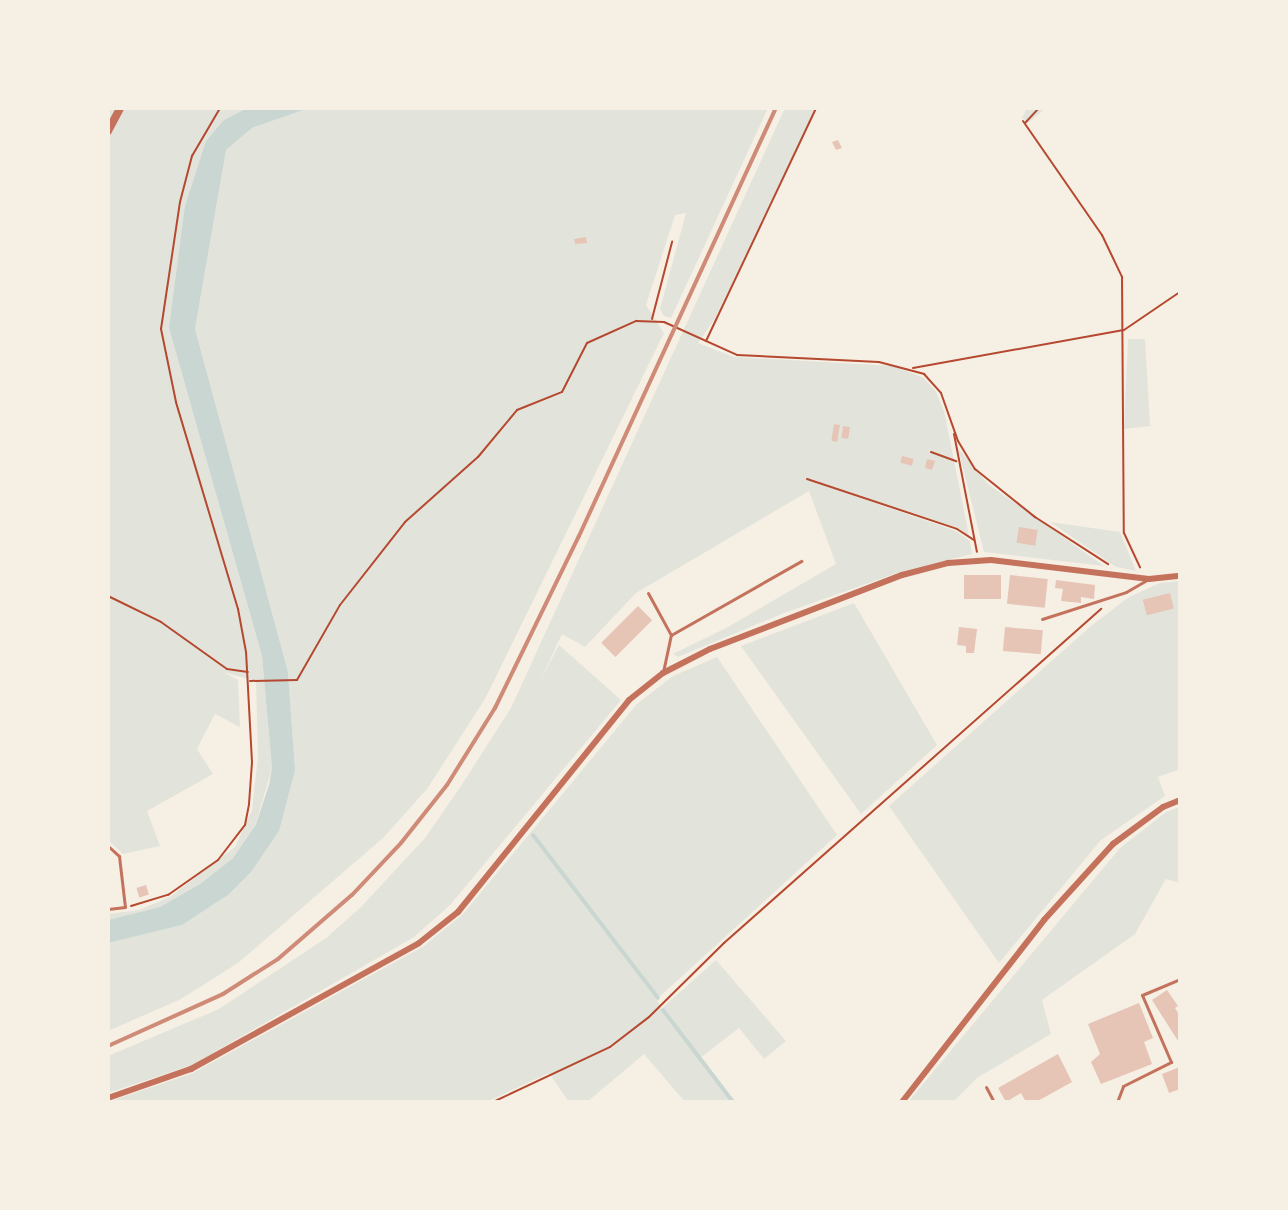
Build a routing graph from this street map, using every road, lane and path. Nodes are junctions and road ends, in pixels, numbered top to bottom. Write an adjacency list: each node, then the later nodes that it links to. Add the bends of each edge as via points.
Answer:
1 (120, 108): 5 (street)
2 (220, 108): 27 (path, via 192,156 180,202 161,329 176,402 238,609)
3 (816, 108): 10 (path)
4 (1039, 108): 9 (path, via 1024,122 1102,235 1122,277)
5 (108, 131)
6 (672, 242): 8 (path)
7 (1180, 292): 9 (path)
8 (652, 319): 10 (path); 29 (path, via 636,321 587,343 562,392 518,410 483,453 405,522 340,605 297,680)
9 (1124, 330): 11 (path); 21 (path, via 1124,533 1130,553)
10 (706, 341): 11 (path, via 727,352 751,357 879,362)
11 (913, 368): 12 (path, via 930,379 940,393)
12 (953, 432): 14 (path); 19 (path, via 965,454 990,483)
13 (931, 452): 14 (path)
14 (956, 461): 16 (path)
15 (807, 479): 16 (path, via 957,530)
16 (974, 540): 17 (path)
17 (979, 559): 21 (street); 28 (street, via 902,575 710,649)
18 (801, 561): 26 (lane)
19 (1112, 566)
20 (1180, 576): 21 (street)
21 (1149, 579): 25 (lane, via 1126,592)
22 (648, 593): 26 (lane)
23 (108, 596): 27 (path, via 161,622 227,669)
24 (1103, 607): 37 (path, via 724,943 649,1017 610,1047)
25 (1042, 619)
26 (670, 635): 28 (lane)
27 (248, 672): 29 (path)
28 (663, 673): 36 (street, via 629,700 458,912 419,943 191,1069)
29 (249, 681): 32 (path, via 252,762 245,825 233,845 190,881 156,900)
30 (1180, 800): 38 (street, via 1163,807 1113,844 1044,920)
31 (108, 846): 32 (lane, via 119,856)
32 (125, 907): 33 (lane)
33 (108, 909)
34 (1180, 979): 40 (lane, via 1142,995 1171,1062 1122,1086)
35 (986, 1087): 39 (lane)
36 (108, 1098)
37 (493, 1102)
38 (902, 1102)
39 (994, 1102)
40 (1117, 1102)

